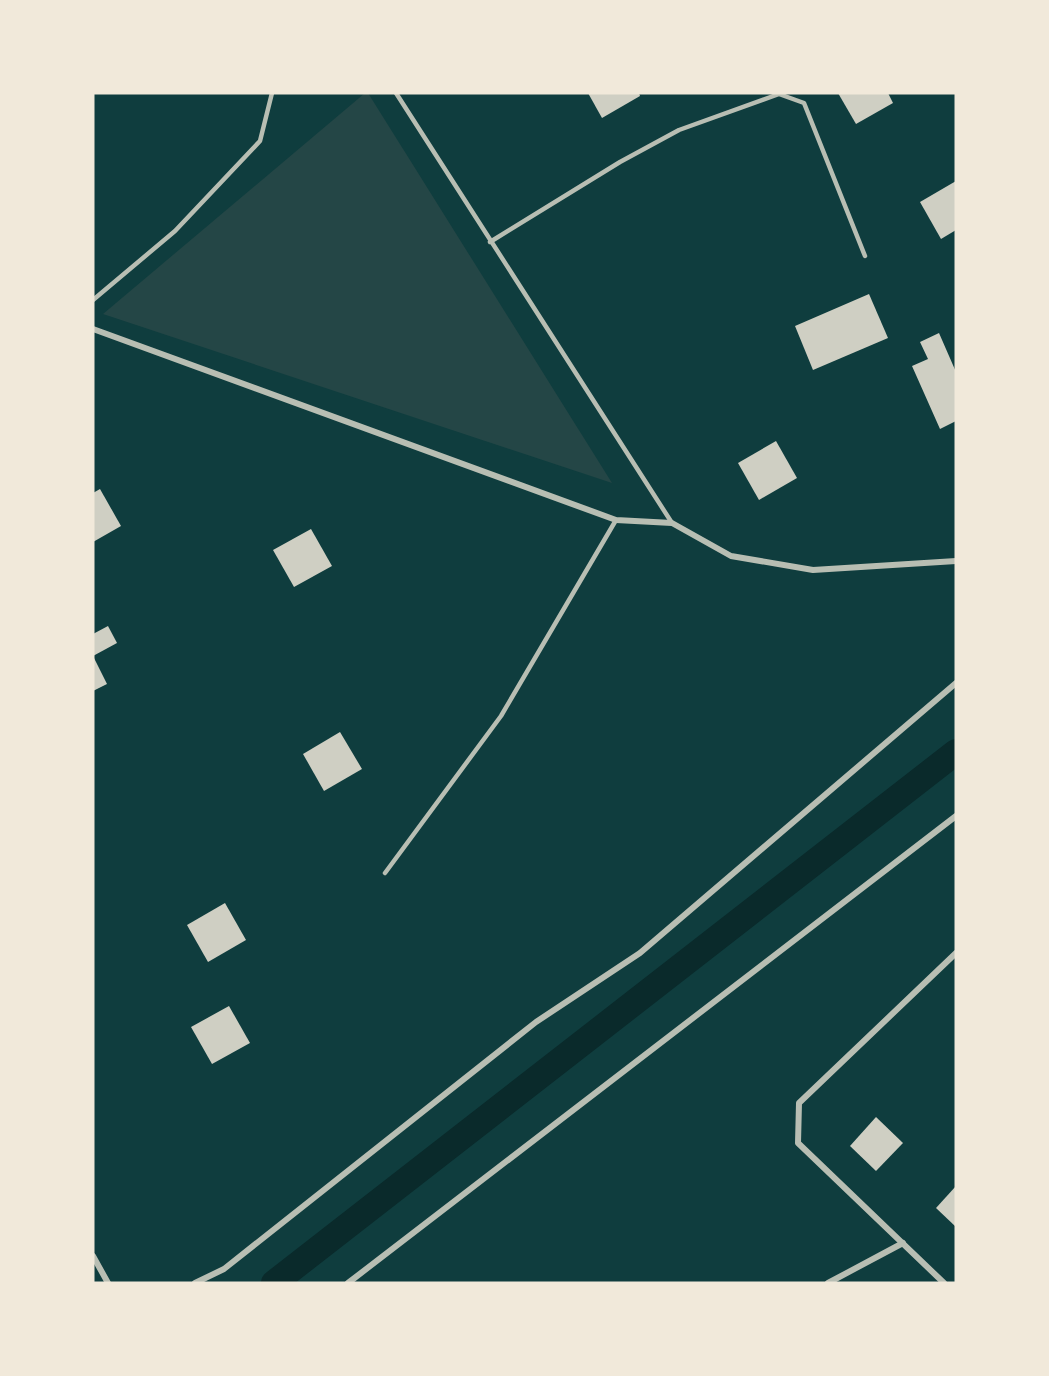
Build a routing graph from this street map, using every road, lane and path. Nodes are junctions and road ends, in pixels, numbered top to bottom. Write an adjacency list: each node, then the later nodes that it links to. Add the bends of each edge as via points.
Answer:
1 (272, 93): 5 (lane, via 260,141 175,231)
2 (396, 93): 3 (lane)
3 (490, 242): 4 (lane, via 679,130 779,94 804,103); 8 (lane)
4 (865, 256)
5 (93, 300)
6 (93, 329): 7 (street)
7 (615, 520): 8 (street); 12 (lane, via 501,716)
8 (672, 523): 9 (street, via 731,556 813,570)
9 (956, 561)
10 (956, 683): 17 (street, via 640,953 536,1022 224,1269)
11 (956, 816): 18 (street)
12 (385, 873)
13 (956, 952): 14 (street, via 799,1103 798,1143)
14 (903, 1243): 19 (street); 20 (street)
15 (93, 1256): 16 (street)
16 (108, 1283)
17 (195, 1283)
18 (348, 1283)
19 (828, 1283)
20 (944, 1283)

